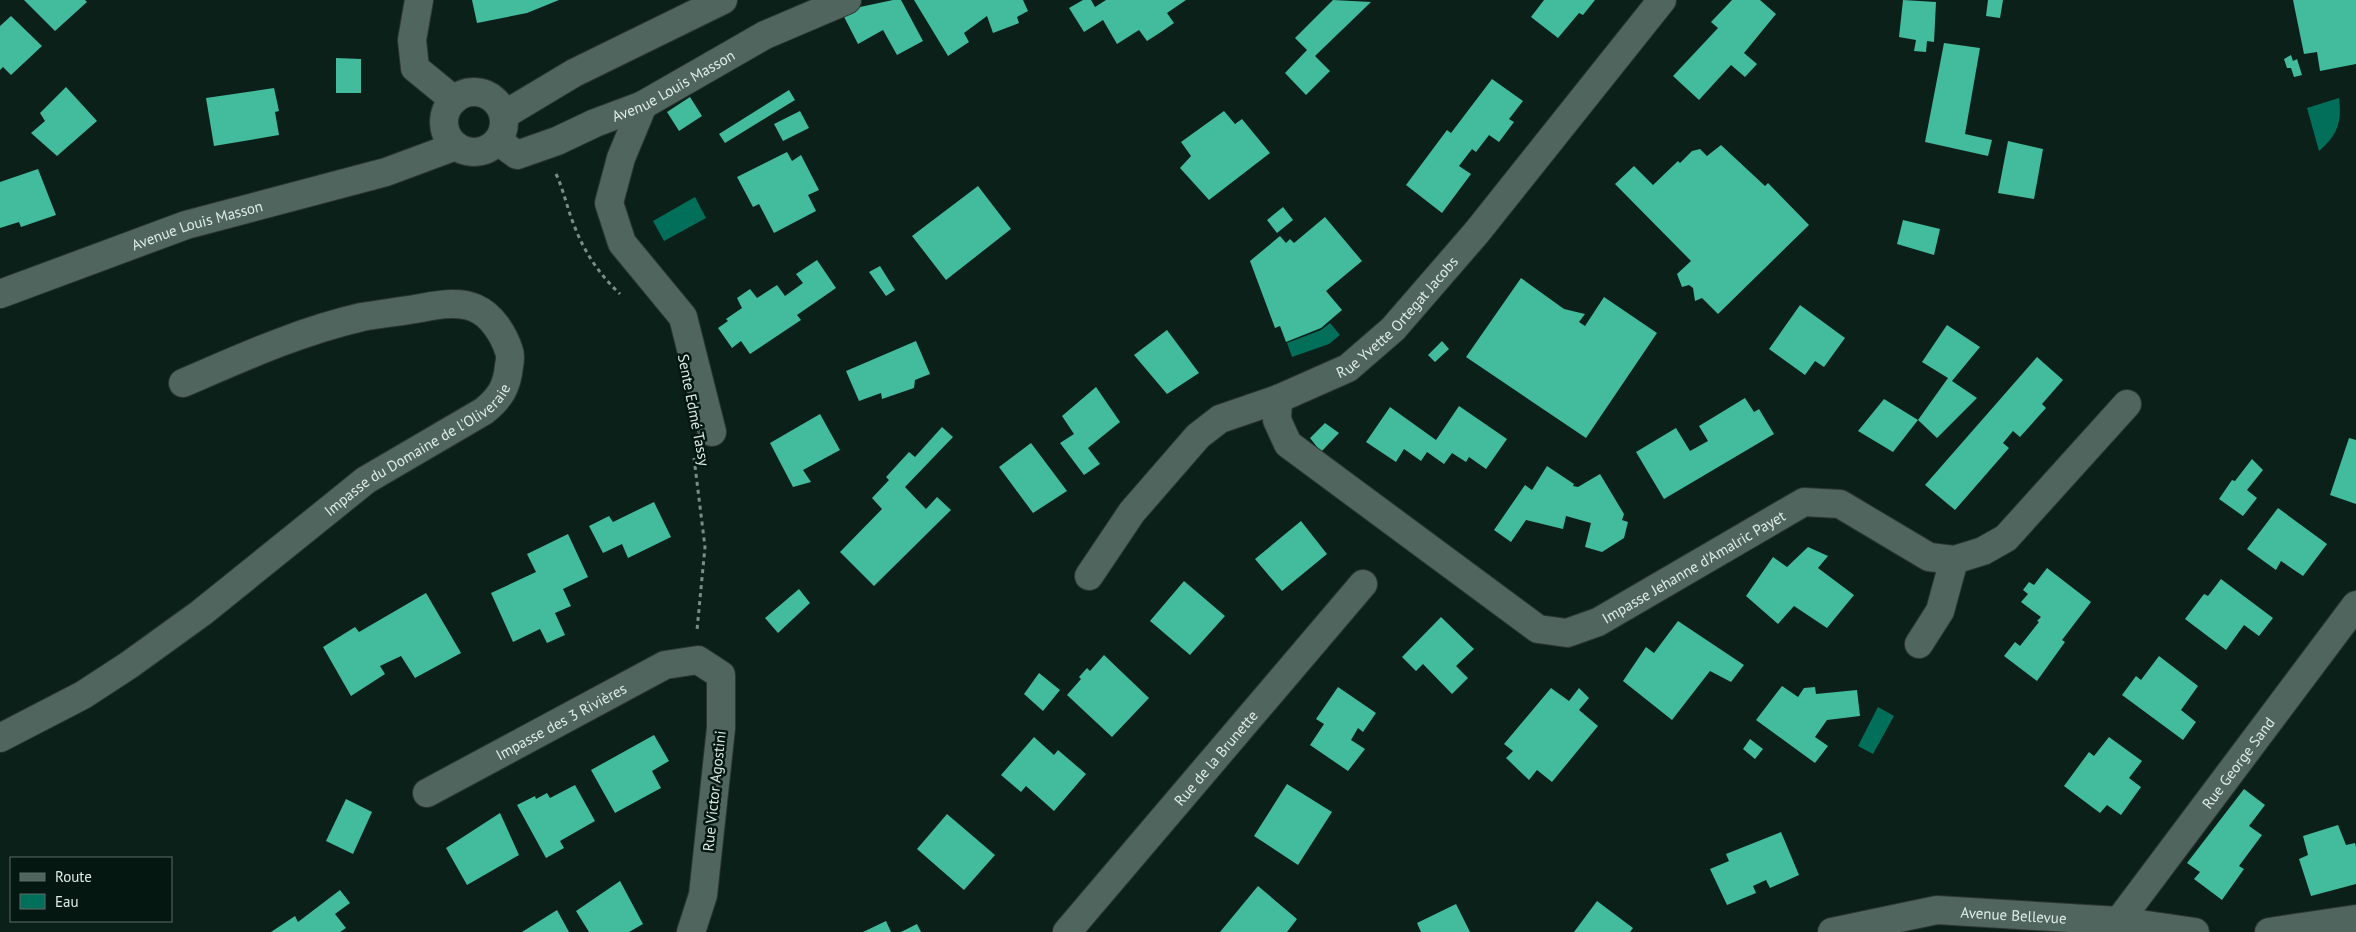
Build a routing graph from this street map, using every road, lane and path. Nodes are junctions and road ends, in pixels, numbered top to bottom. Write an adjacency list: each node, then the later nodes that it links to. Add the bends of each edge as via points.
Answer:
1 (419, 0): 7 (street, via 412,40 415,68)
2 (723, 0): 5 (street, via 574,73)
3 (847, 0): 6 (street, Avenue Louis Masson, via 765,35)
4 (1662, 0): 13 (street, Rue Yvette Ortegat Jacobs, via 1477,232 1393,329 1348,368)
5 (496, 105): 7 (street, via 470,92 461,94); 8 (street, via 505,123)
6 (643, 105): 9 (street, Avenue Louis Masson); 15 (street, via 621,158 609,203 622,243 683,317)
7 (451, 123): 8 (street, via 473,152 482,151); 10 (street, Avenue Louis Masson, via 386,172 186,225)
8 (498, 141): 9 (street, Avenue Louis Masson, via 517,154)
9 (543, 146): 11 (path, via 565,192 574,224 589,256 603,278)
10 (0, 294)
11 (623, 297)
12 (183, 383): 23 (street, Impasse du Domaine de l'Oliveraie, via 314,331 361,318 457,304 475,308 489,317 499,329 511,355 506,387 484,411 366,480 202,613 129,666 83,695)
13 (1278, 399): 17 (street, Impasse Jehanne d'Amalric Payet, via 1277,420 1288,444 1538,629 1567,634 1598,622 1804,502 1840,504 1929,557); 18 (street, Rue Yvette Ortegat Jacobs, via 1220,419 1198,436 1132,512)
14 (2127, 404): 17 (street, Impasse Jehanne d'Amalric Payet, via 2006,538 1983,552)
15 (712, 432)
16 (692, 450): 22 (path, Sente Edmé Tassy, via 705,547 697,626)
17 (1954, 560): 21 (street, via 1940,611)
18 (1089, 576)
19 (1364, 584): 28 (street, Rue de la Brunette)
20 (2356, 605): 26 (street, Rue George Sand)
21 (1919, 644)
22 (698, 660): 24 (street, Impasse des 3 Rivières, via 665,665); 27 (street, Rue Victor Agostini, via 721,675 721,728 703,895)
23 (0, 738)
24 (427, 793)
25 (2356, 918): 31 (street)
26 (2119, 921): 29 (street, Avenue Bellevue, via 1936,910); 30 (street, Avenue Bellevue)
27 (691, 932)
28 (1067, 932)
29 (1832, 932)
30 (2195, 932)
31 (2269, 932)

